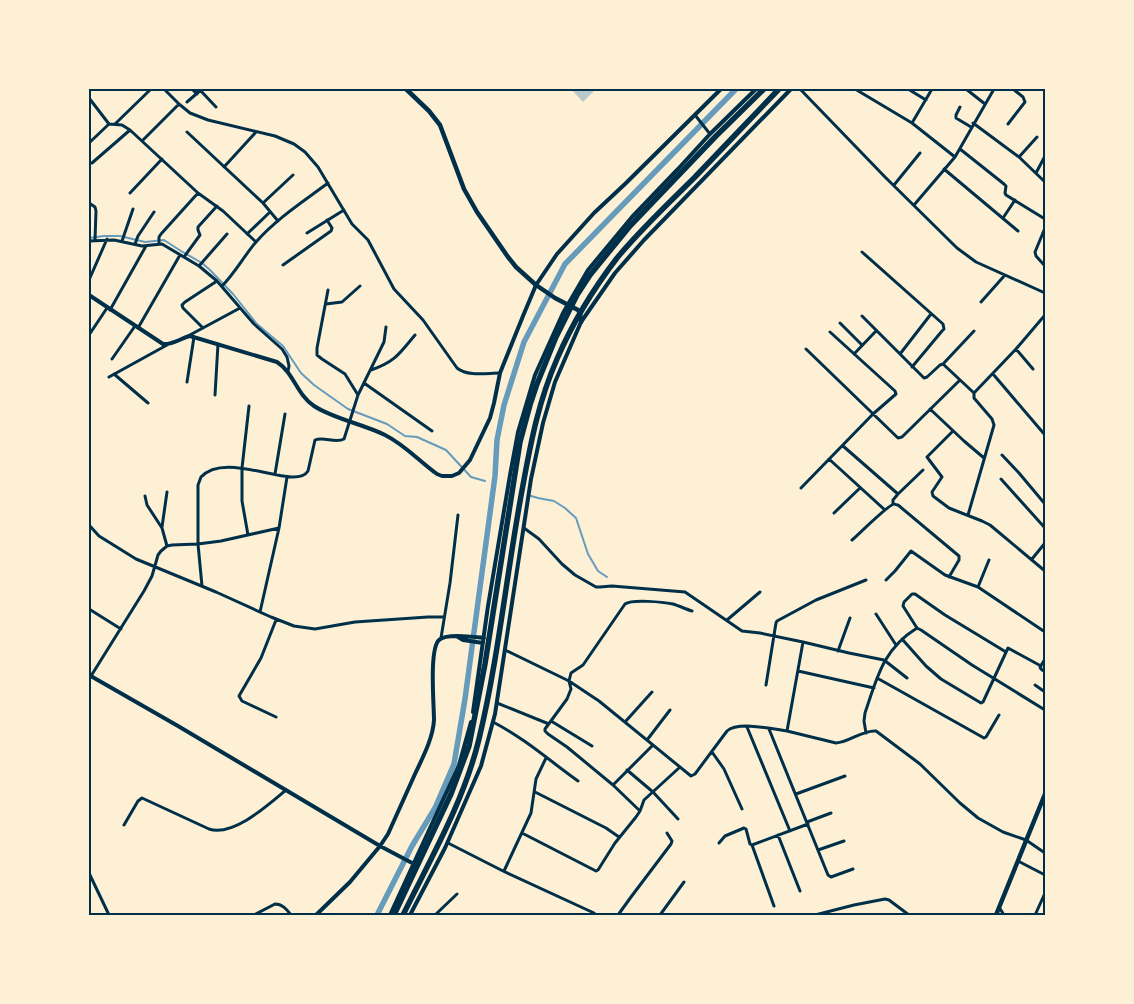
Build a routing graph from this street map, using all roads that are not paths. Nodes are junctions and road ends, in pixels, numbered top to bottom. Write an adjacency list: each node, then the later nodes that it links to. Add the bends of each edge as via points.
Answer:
1 (151, 89): 31 (street)
2 (164, 89): 22 (street)
3 (192, 89): 18 (street)
4 (408, 89): 92 (main road, via 440,125 460,181 477,212 516,267)
5 (721, 89): 26 (street)
6 (756, 89): 36 (street)
7 (764, 89): 288 (highway, via 624,232 577,295 556,337 537,384 520,442 469,746 451,794)
8 (779, 89): 289 (highway, via 618,258 590,297 557,357 532,434 485,714 472,765 456,806)
9 (791, 89): 104 (street, via 644,240 615,273)
10 (800, 89): 53 (street)
11 (855, 89): 27 (street)
12 (908, 89): 20 (street)
13 (932, 89): 20 (street)
14 (966, 89): 23 (street)
15 (994, 89): 23 (street)
16 (1013, 89): 30 (street, via 1025,102)
17 (201, 90): 18 (street); 24 (street)
18 (197, 94): 21 (street)
19 (89, 98): 29 (street)
20 (926, 100): 27 (street)
21 (187, 102)
22 (179, 104): 35 (street, via 190,113 208,120); 38 (street)
23 (985, 104): 28 (street)
24 (216, 107)
25 (960, 107): 32 (street, via 956,118)
26 (694, 115): 36 (street); 92 (street, via 579,229 557,254)
27 (912, 123): 43 (street)
28 (973, 123): 32 (street); 44 (street)
29 (109, 124): 31 (street); 39 (street)
30 (1008, 124)
31 (114, 125): 33 (street)
32 (971, 127): 40 (street)
33 (130, 130): 38 (street); 46 (street)
34 (187, 132): 47 (street)
35 (256, 132): 47 (street); 51 (street, via 285,140 299,148 312,159)
36 (708, 132): 98 (street, via 588,270)
37 (1037, 137): 44 (street)
38 (142, 141): 45 (street)
39 (89, 143)
40 (960, 148): 43 (street); 56 (street, via 1004,184 1005,194)
41 (920, 153): 53 (street)
42 (1045, 156): 49 (street)
43 (955, 157): 48 (street)
44 (1019, 157): 49 (street)
45 (162, 159): 54 (street); 55 (street)
46 (92, 163)
47 (224, 166): 58 (street)
48 (944, 170): 59 (street); 65 (street)
49 (1036, 173): 52 (street)
50 (293, 175): 58 (street)
51 (328, 182): 62 (street); 68 (street)
52 (1045, 182)
53 (894, 185): 59 (street)
54 (130, 193)
55 (198, 193): 60 (street); 79 (street, via 161,234)
56 (1015, 200): 65 (street); 66 (street)
57 (89, 203): 74 (street, via 96,211)
58 (263, 203): 64 (street)
59 (914, 205): 87 (street, via 957,248 976,262)
60 (217, 206): 73 (street); 83 (street, via 198,227 200,235)
61 (133, 209): 75 (street)
62 (344, 210): 67 (street); 129 (street, via 371,245 394,289 423,320 457,368 468,373)
63 (154, 212): 78 (street)
64 (270, 212): 68 (street); 73 (street)
65 (1003, 218): 70 (street)
66 (1045, 219)
67 (327, 220): 71 (street); 85 (street, via 331,231)
68 (278, 221): 80 (street)
69 (1045, 228): 86 (street, via 1035,252)
70 (1018, 231)
71 (307, 233)
72 (227, 234): 84 (street)
73 (247, 234): 80 (street)
74 (95, 238): 76 (street); 77 (street)
75 (123, 238): 76 (street); 78 (street)
76 (107, 239): 88 (street)
77 (89, 241)
78 (136, 241): 81 (street)
79 (159, 242): 81 (street); 83 (street)
80 (256, 242): 90 (street)
81 (146, 246): 100 (street)
82 (862, 252): 101 (street)
83 (184, 255): 84 (street); 106 (street)
84 (201, 264): 89 (street)
85 (283, 265)
86 (1045, 266)
87 (1005, 275): 94 (street); 96 (street)
88 (89, 280)
89 (217, 281): 90 (street); 108 (street, via 182,306)
90 (223, 284): 99 (street)
91 (360, 286): 97 (street, via 342,302)
92 (539, 287): 98 (main road); 129 (street, via 523,316)
93 (328, 290): 97 (street)
94 (1045, 293)
95 (89, 296): 100 (street)
96 (981, 302)
97 (326, 304): 138 (street, via 317,355 345,374)
98 (567, 305): 104 (main road, via 578,310); 202 (street, via 536,375 518,432)
99 (240, 308): 108 (street); 128 (street, via 282,349 287,357)
100 (108, 309): 106 (street); 112 (street)
101 (931, 314): 122 (street); 125 (street, via 943,324 944,329)
102 (862, 316): 109 (street)
103 (1045, 316): 120 (street)
104 (582, 322): 171 (street, via 555,382 543,423)
105 (840, 323): 118 (street)
106 (136, 327): 117 (street); 123 (street)
107 (386, 327): 127 (street, via 384,342)
108 (202, 328): 114 (street)
109 (876, 330): 118 (street); 122 (street)
110 (974, 331): 124 (street)
111 (830, 332): 121 (street)
112 (89, 335)
113 (415, 335): 127 (street, via 393,360)
114 (187, 336): 115 (street); 117 (street)
115 (194, 337): 116 (street); 134 (street)
116 (218, 344): 128 (street, via 270,359); 137 (street)
117 (167, 345): 130 (street)
118 (862, 345): 121 (street)
119 (806, 349): 143 (street)
120 (1016, 349): 126 (street); 131 (street)
121 (854, 354): 143 (street, via 896,392)
122 (900, 354): 125 (street)
123 (112, 359)
124 (943, 364): 125 (street, via 924,378); 133 (street)
125 (912, 367)
126 (1033, 369)
127 (370, 370): 135 (street)
128 (288, 371): 144 (street, via 312,405)
129 (500, 373): 144 (street, via 490,418 470,460 459,473 447,477 437,474 393,439)
130 (114, 374): 132 (street); 139 (street)
131 (992, 374): 136 (street); 147 (street)
132 (109, 377)
133 (960, 380): 136 (street); 141 (street)
134 (187, 382)
135 (364, 384): 138 (street); 145 (street)
136 (974, 393): 150 (street, via 974,398 994,425)
137 (215, 395)
138 (358, 396): 144 (street)
139 (148, 403)
140 (249, 406): 152 (street)
141 (930, 409): 143 (street, via 900,438); 146 (street)
142 (285, 414): 154 (street)
143 (874, 414): 148 (street)
144 (351, 419): 155 (street, via 342,441 315,440 306,474)
145 (432, 430)
146 (953, 431): 150 (street); 166 (street, via 927,457 942,477 932,494 946,506)
147 (1045, 435)
148 (842, 446): 151 (street); 160 (street)
149 (1002, 456): 163 (street)
150 (984, 458): 166 (street)
151 (829, 459): 157 (street); 158 (street)
152 (242, 468): 154 (street); 173 (street, via 242,501); 176 (street, via 222,467 201,477 198,485)
153 (923, 470): 160 (street)
154 (275, 474): 155 (street)
155 (287, 477): 170 (street)
156 (1000, 479): 172 (street)
157 (801, 488)
158 (860, 488): 164 (street); 165 (street)
159 (167, 492): 169 (street)
160 (898, 494): 162 (street)
161 (145, 496): 169 (street)
162 (893, 504): 164 (street); 182 (street, via 959,556)
163 (1045, 504)
164 (885, 510): 174 (street)
165 (834, 513)
166 (968, 515): 178 (street, via 990,525)
167 (458, 516): 192 (street)
168 (89, 525): 180 (street, via 104,540)
169 (162, 528): 177 (street)
170 (279, 528): 173 (street); 190 (street)
171 (524, 528): 195 (street, via 567,569 596,587 685,592); 205 (street)
172 (1045, 528)
173 (248, 535): 176 (street)
174 (852, 540)
175 (1045, 543): 178 (street)
176 (198, 544): 177 (street); 185 (street)
177 (167, 546): 180 (street, via 158,555)
178 (1032, 559): 181 (street)
179 (989, 560): 186 (street)
180 (154, 568): 185 (street); 197 (street)
181 (1045, 570)
182 (949, 576): 184 (street, via 911,550); 186 (street)
183 (866, 580): 199 (street, via 781,618 776,623)
184 (886, 580)
185 (202, 586): 190 (street)
186 (978, 587): 198 (street)
187 (760, 592): 195 (street)
188 (89, 609): 197 (street)
189 (692, 611): 217 (street, via 664,603 627,602)
190 (260, 612): 194 (street)
191 (876, 614): 204 (street)
192 (444, 617): 194 (street, via 355,622 315,628 294,626); 200 (street)
193 (850, 618): 206 (street)
194 (276, 619): 227 (street, via 261,658 239,696 242,701)
195 (727, 620): 199 (street, via 742,631)
196 (917, 628): 201 (street); 207 (street, via 903,606 914,594); 216 (street)
197 (121, 629): 213 (street)
198 (1045, 632)
199 (774, 637): 203 (street); 218 (street)
200 (441, 638): 202 (street); 266 (street, via 436,645 433,666 434,722 431,734)
201 (902, 639): 204 (street); 216 (street, via 941,679 979,702 983,702)
202 (481, 640): 270 (street, via 472,720 459,765)
203 (803, 642): 206 (street); 211 (street)
204 (896, 645): 209 (street)
205 (505, 650): 217 (street); 223 (street)
206 (838, 651): 209 (street)
207 (1006, 652): 210 (street, via 1011,648); 216 (street)
208 (1045, 659): 210 (street)
209 (884, 660): 214 (street); 215 (street)
210 (1041, 666): 212 (street)
211 (798, 671): 220 (street); 233 (street)
212 (1045, 672)
213 (90, 676): 245 (street)
214 (877, 678): 220 (street); 226 (street, via 984,738)
215 (907, 678)
216 (994, 678): 225 (street)
217 (569, 681): 229 (street); 230 (street, via 567,699)
218 (766, 685)
219 (1034, 685): 222 (street)
220 (874, 688): 234 (street, via 865,713)
221 (652, 692): 229 (street)
222 (1045, 692)
223 (497, 702): 228 (street); 230 (street)
224 (670, 710): 235 (street)
225 (1045, 710)
226 (999, 715)
227 (276, 717)
228 (493, 722): 239 (street); 263 (street, via 481,766)
229 (625, 722): 235 (street)
230 (550, 723): 237 (street); 244 (street, via 546,732)
231 (747, 727): 232 (street); 238 (street, via 729,729); 256 (street)
232 (769, 728): 233 (street); 248 (street)
233 (787, 729): 234 (street, via 836,743)
234 (866, 733): 261 (street, via 874,730 882,734 978,818)
235 (647, 740): 236 (street)
236 (653, 745): 240 (street); 241 (street)
237 (592, 746)
238 (712, 752): 240 (street, via 694,775); 250 (street, via 724,769)
239 (546, 758): 243 (street); 246 (street, via 536,780)
240 (680, 766): 247 (street)
241 (627, 770): 244 (street); 247 (street)
242 (845, 776): 248 (street)
243 (578, 781)
244 (613, 785): 251 (street)
245 (286, 790): 255 (street, via 258,812 220,830 209,829 142,798); 266 (street)
246 (535, 792): 257 (street, via 531,813); 260 (street)
247 (653, 792): 251 (street, via 643,802); 253 (street)
248 (796, 794): 254 (street)
249 (1045, 796): 261 (main road)
250 (742, 808)
251 (640, 811): 260 (street)
252 (831, 813): 254 (street)
253 (678, 819)
254 (808, 823): 256 (street); 267 (street)
255 (124, 825)
256 (790, 831): 259 (street)
257 (522, 833): 260 (street, via 596,872); 272 (street)
258 (667, 833): 293 (street, via 672,844)
259 (778, 835): 265 (street); 277 (street)
260 (619, 837)
261 (1026, 840): 268 (street); 269 (main road)
262 (844, 841): 267 (street)
263 (448, 843): 272 (street); 290 (street)
264 (719, 843): 265 (street, via 725,836 744,828)
265 (752, 845): 280 (street)
266 (380, 846): 270 (street); 286 (street)
267 (818, 850): 271 (street, via 830,877)
268 (1045, 853)
269 (1018, 861): 274 (street); 281 (main road)
270 (413, 863): 287 (street)
271 (853, 869)
272 (503, 871): 292 (street)
273 (89, 873): 275 (street)
274 (1045, 875)
275 (90, 880): 283 (street)
276 (684, 882): 294 (street)
277 (800, 891)
278 (1045, 893): 282 (street)
279 (457, 894): 291 (street)
280 (774, 906)
281 (999, 908): 297 (main road); 298 (street)
282 (1036, 913)
283 (109, 915)
284 (254, 915): 285 (street, via 275,904 284,906)
285 (291, 915)
286 (316, 915)
287 (390, 915)
288 (394, 915)
289 (403, 915)
290 (410, 915)
291 (435, 915)
292 (596, 915)
293 (618, 915)
294 (660, 915)
295 (815, 915): 296 (street, via 885,899)
296 (909, 915)
297 (996, 915)
298 (1004, 915)

